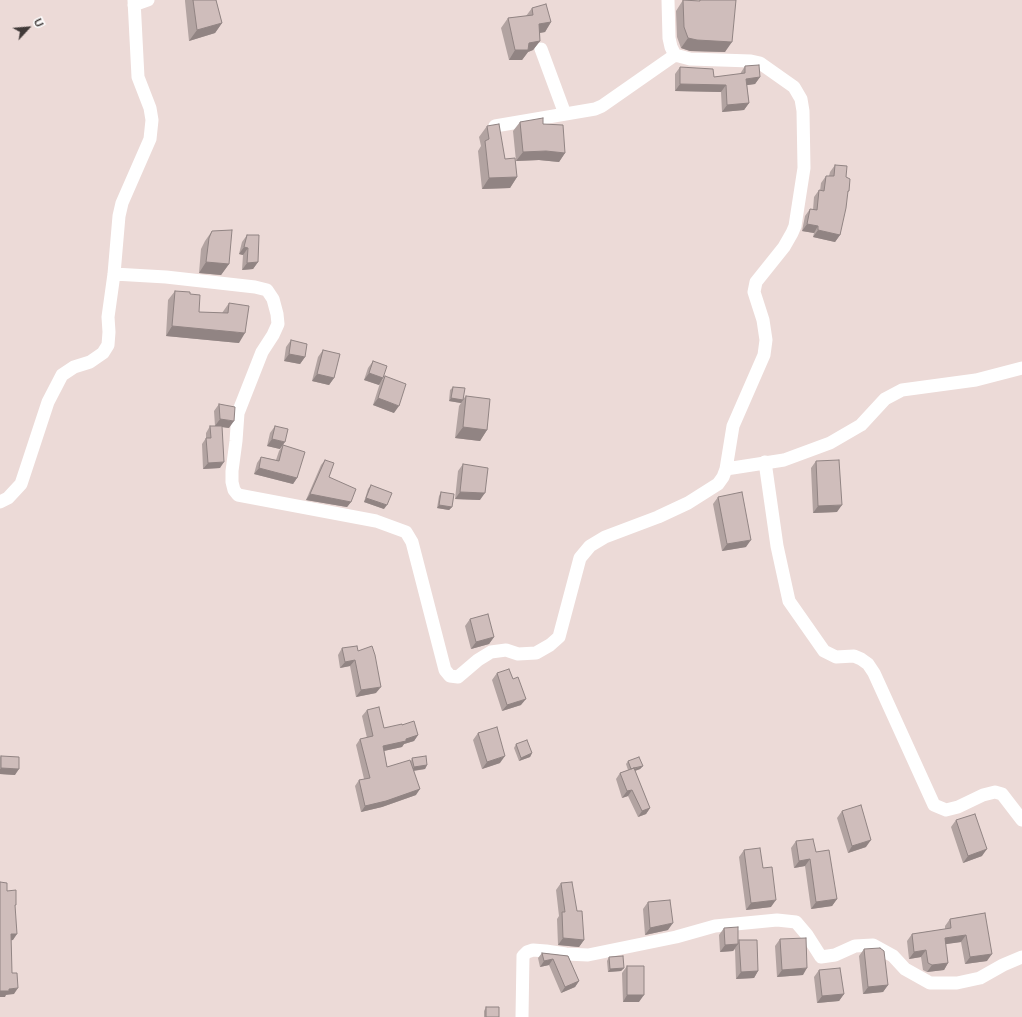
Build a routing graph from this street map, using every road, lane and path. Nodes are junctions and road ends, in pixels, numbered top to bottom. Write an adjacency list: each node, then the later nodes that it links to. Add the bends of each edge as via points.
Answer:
1 (148, 0): 3 (street)
2 (668, 0): 5 (street, via 669,38)
3 (134, 3): 8 (street, via 138,77 152,120 150,139 122,203)
4 (541, 49): 6 (street)
5 (675, 55): 6 (street, via 602,106); 11 (street, via 690,59 760,63 794,87 801,99 803,111 804,168 795,226 784,247 756,282 754,292 766,340 764,355 734,426)
6 (565, 114): 7 (street)
7 (495, 126)
8 (114, 274): 11 (street, via 166,276 267,290 273,299 278,324 262,352 238,413 232,471 234,490 238,495 376,521 406,532 412,542 445,670 450,676 458,677 491,652 506,650 518,654 536,653 550,645 559,637 580,558 590,546 605,537 688,503 718,484); 12 (street, via 108,317 108,345 103,353 90,362 74,367 62,375 48,402 22,484)
9 (1022, 368): 10 (street, via 976,380 902,390 885,399 861,425 830,443 784,460)
10 (766, 462): 11 (street); 13 (street, via 777,546 789,601 824,651 836,657 854,656 868,664 934,805 946,810 995,792 1002,794)
11 (726, 469)
12 (0, 502)
13 (1022, 820)
14 (1022, 957): 15 (street, via 980,978 957,983 930,983 905,969 893,956 873,945 855,946 835,955 821,957 796,922 777,920 715,926 676,937 588,955 533,950 527,952 523,956)
15 (522, 1017)

